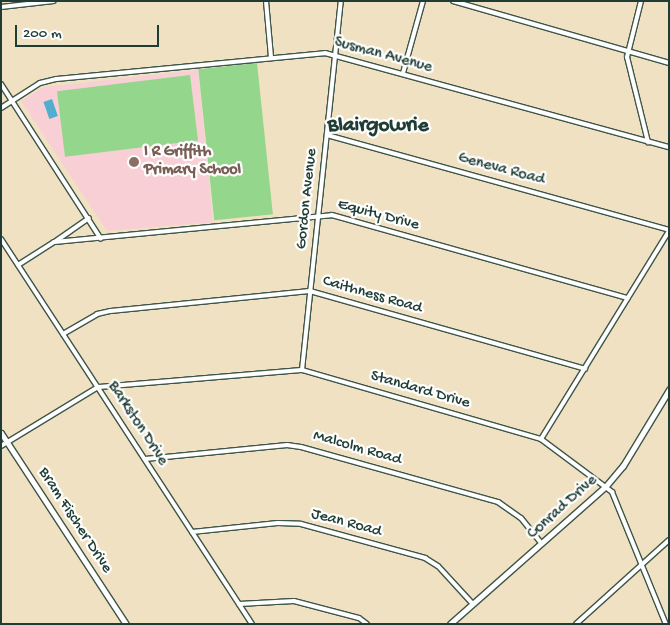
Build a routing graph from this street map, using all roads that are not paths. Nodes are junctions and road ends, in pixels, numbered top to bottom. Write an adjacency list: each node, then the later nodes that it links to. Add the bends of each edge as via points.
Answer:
1 (54, 1): 7 (street)
2 (266, 1): 10 (street)
3 (341, 1): 9 (street, Gordon Avenue)
4 (423, 1): 12 (street)
5 (453, 1): 8 (street)
6 (641, 1): 8 (street)
7 (1, 7)
8 (627, 51): 11 (street); 17 (street, via 628,68)
9 (335, 55): 10 (street, Susman Avenue); 12 (street, Susman Avenue); 16 (street, Gordon Avenue)
10 (271, 57): 14 (street, Susman Avenue, via 56,79)
11 (669, 63)
12 (403, 73): 17 (street, Susman Avenue)
13 (1, 84): 14 (street)
14 (12, 100): 15 (street, Susman Avenue); 20 (street)
15 (1, 108)
16 (327, 135): 19 (street, Gordon Avenue); 21 (street, Geneva Road)
17 (648, 142): 18 (street, Susman Avenue)
18 (669, 147)
19 (318, 217): 23 (street, Equity Drive); 26 (street, Gordon Avenue); 27 (street, Equity Drive, via 334,216)
20 (88, 218): 23 (street); 24 (street, Equity Drive)
21 (669, 230): 27 (street)
22 (1, 239): 25 (street, Barkston Drive)
23 (101, 239): 24 (street, Equity Drive)
24 (54, 242): 25 (street, Equity Drive)
25 (18, 265): 28 (street, Barkston Drive)
26 (310, 291): 28 (street, Caithness Road, via 101,313); 29 (street, Gordon Avenue); 30 (street, Caithness Road)
27 (628, 298): 30 (street)
28 (63, 334): 31 (street, Barkston Drive)
29 (302, 370): 31 (street, Standard Drive); 34 (street, Standard Drive)
30 (585, 370): 34 (street)
31 (98, 387): 35 (street, Standard Drive); 37 (street, Barkston Drive)
32 (669, 390): 38 (street, Conrad Drive, via 623,466)
33 (1, 433): 35 (main road, Bram Fischer Drive)
34 (541, 439): 38 (street, Standard Drive)
35 (8, 442): 36 (street, Standard Drive); 45 (main road, Bram Fischer Drive)
36 (1, 446)
37 (145, 458): 39 (street, Barkston Drive); 41 (street, Malcolm Road, via 288,445 301,447 498,502 521,518)
38 (606, 486): 41 (street, Conrad Drive); 42 (street, Standard Drive, via 614,496)
39 (192, 532): 43 (street, Barkston Drive); 44 (street, Jean Road, via 278,522 301,524 425,558 438,566)
40 (669, 540): 42 (street)
41 (542, 544): 44 (street, Conrad Drive)
42 (642, 566): 49 (street); 50 (street, Standard Drive)
43 (239, 604): 46 (street, Barkston Drive); 47 (street, via 288,600 359,618)
44 (473, 604): 48 (street, Conrad Drive)
45 (126, 624)
46 (252, 624)
47 (368, 624)
48 (450, 624)
49 (576, 624)
50 (666, 624)

